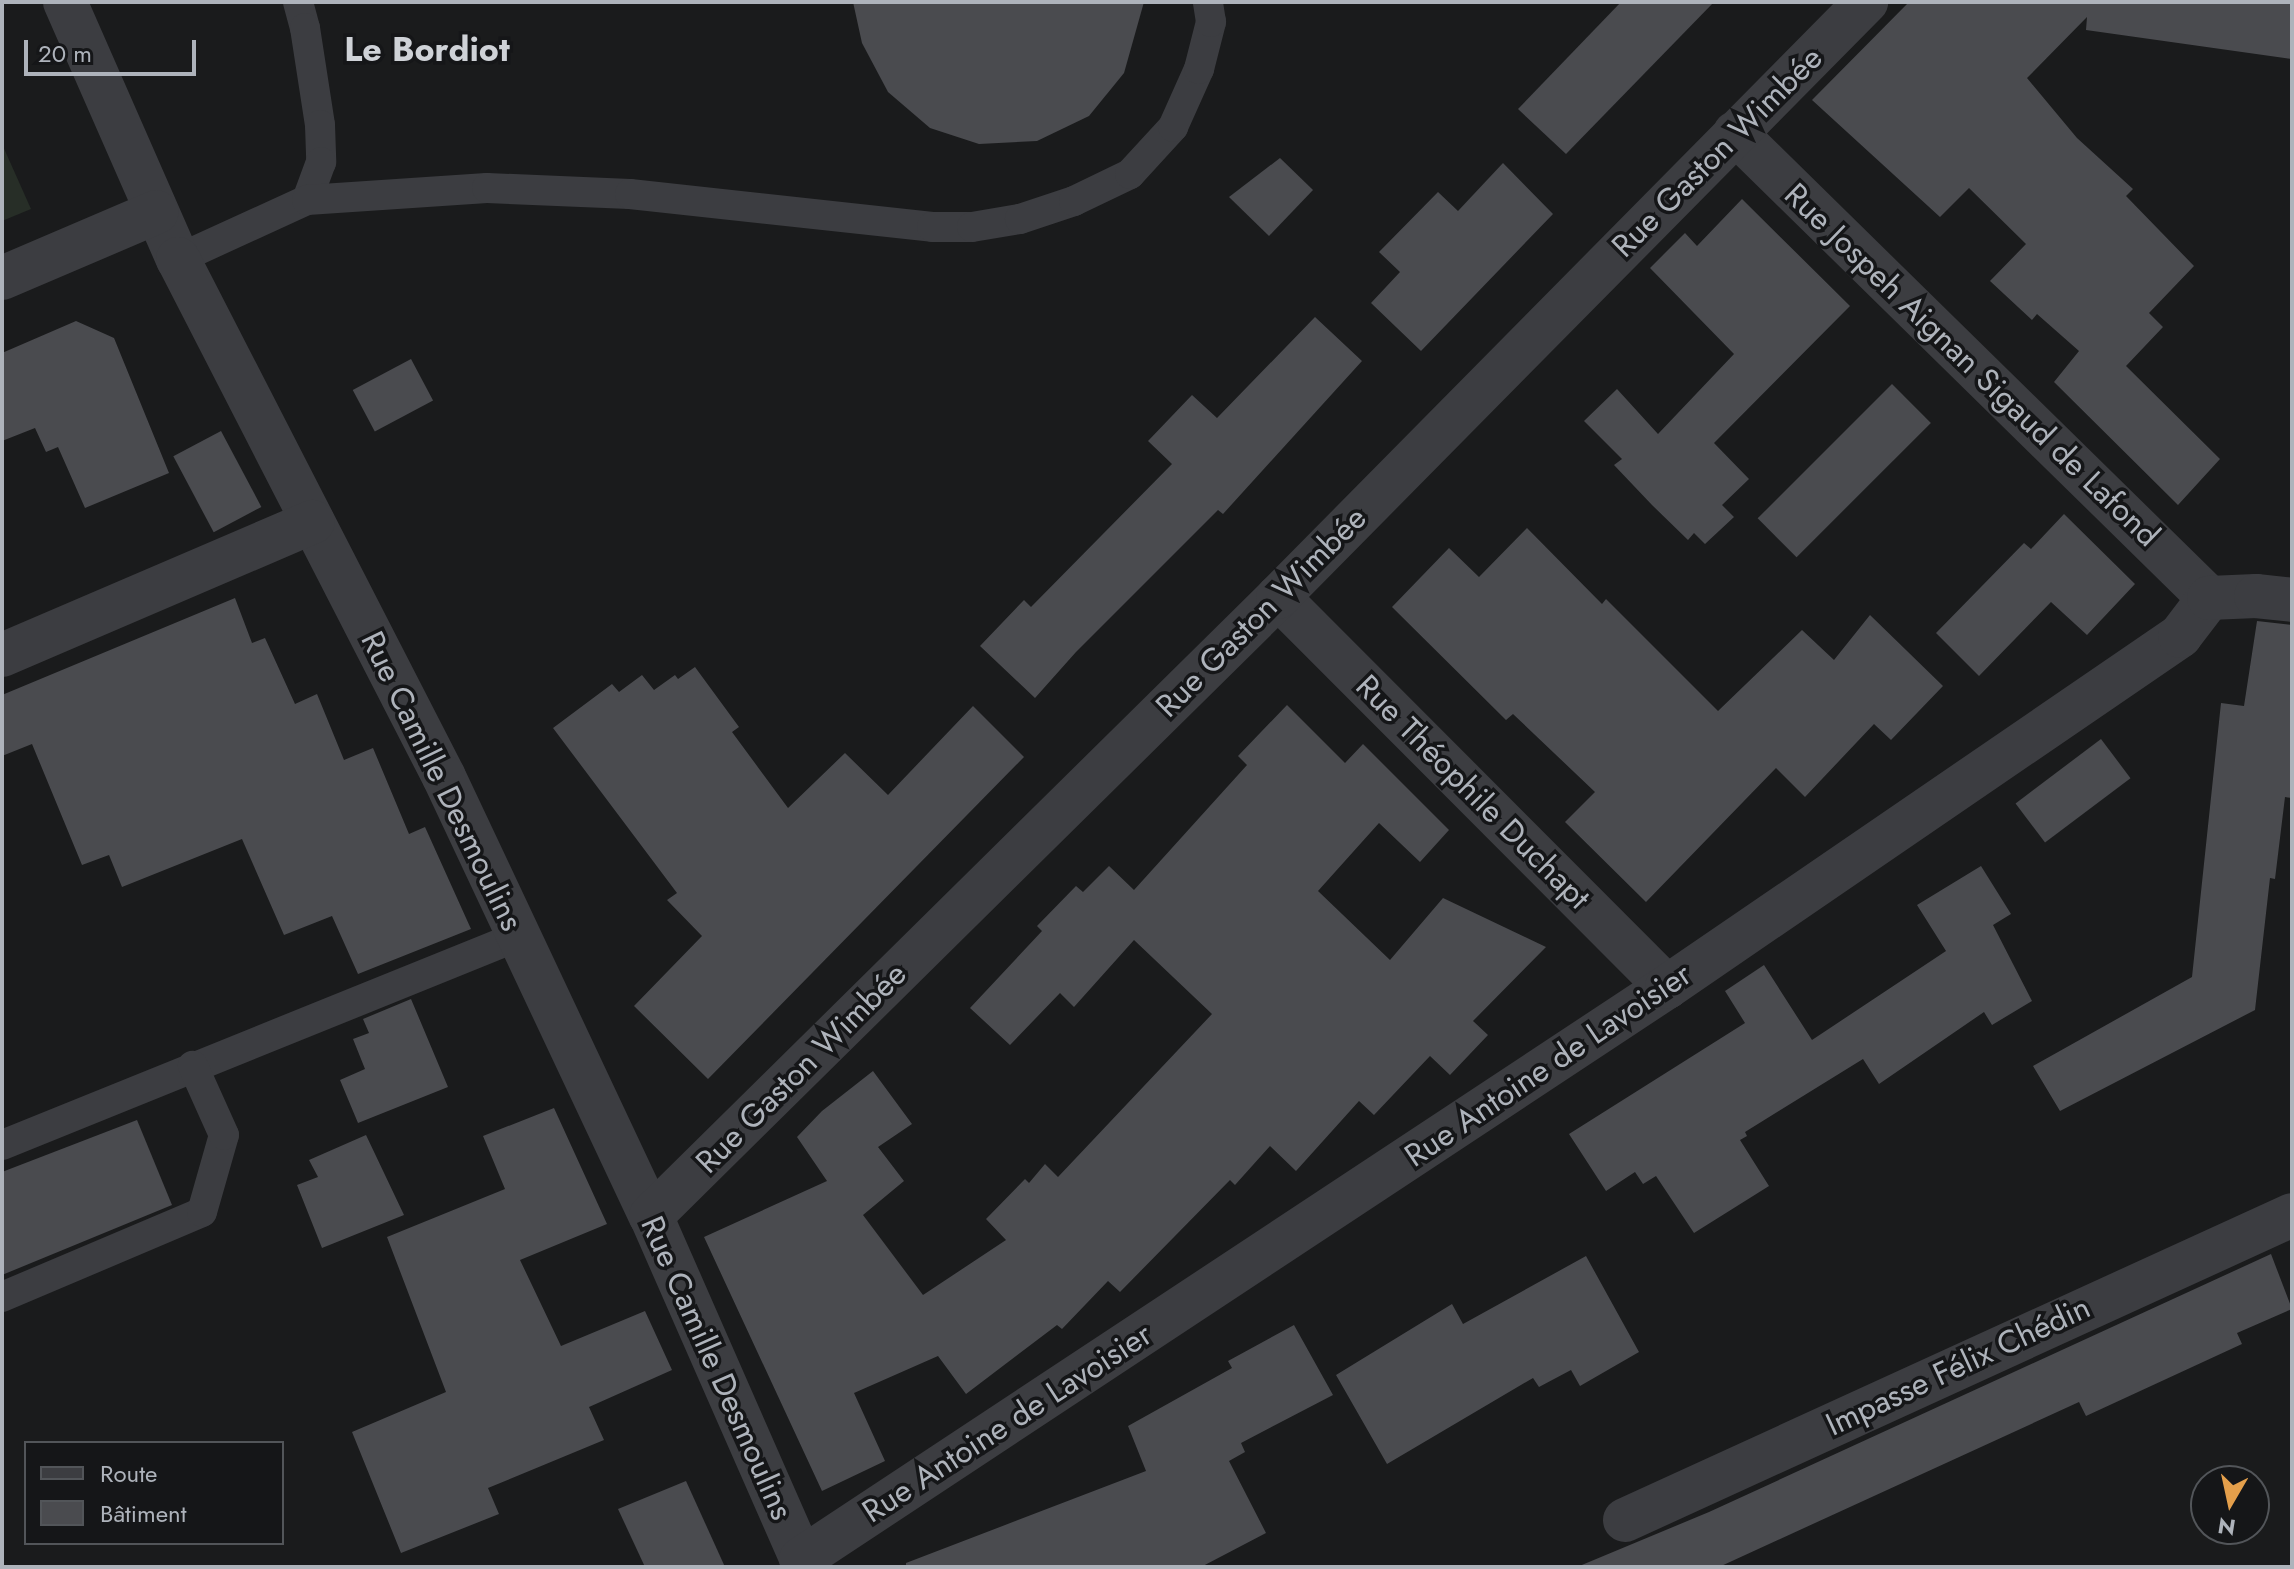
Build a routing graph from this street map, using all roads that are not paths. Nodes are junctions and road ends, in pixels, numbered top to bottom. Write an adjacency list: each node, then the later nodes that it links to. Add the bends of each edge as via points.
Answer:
1 (65, 2): 7 (street, Rue Camille Desmoulins)
2 (298, 2): 6 (lane, via 320,125 321,162)
3 (1208, 2): 6 (lane, via 1211,22 1199,69 1173,127 1130,174 1020,219 932,227 630,194 487,188)
4 (1866, 2): 5 (street, Rue Gaston Wimbée)
5 (1735, 133): 11 (street, Rue Gaston Wimbée); 12 (street, Rue Jospeh Aignan Sigaud de Lafond)
6 (307, 200): 8 (lane)
7 (157, 212): 8 (street, Rue Camille Desmoulins); 9 (street)
8 (178, 259): 10 (street, Rue Camille Desmoulins)
9 (2, 278)
10 (313, 522): 14 (street); 15 (street, Rue Camille Desmoulins)
11 (1278, 597): 16 (street, Rue Théophile Duchapt); 20 (street, Rue Gaston Wimbée)
12 (2209, 598): 13 (street); 16 (street, Rue Antoine de Lavoisier, via 2180,636)
13 (2292, 600)
14 (2, 655)
15 (519, 936): 17 (lane); 20 (street, Rue Camille Desmoulins)
16 (1667, 987): 23 (street, Rue Antoine de Lavoisier)
17 (193, 1066): 18 (lane); 21 (lane, via 224,1135 202,1212)
18 (2, 1145)
19 (2292, 1215): 22 (street, Impasse Félix Chédin)
20 (651, 1216): 23 (street, Rue Camille Desmoulins)
21 (2, 1297)
22 (1625, 1520)
23 (803, 1563)

